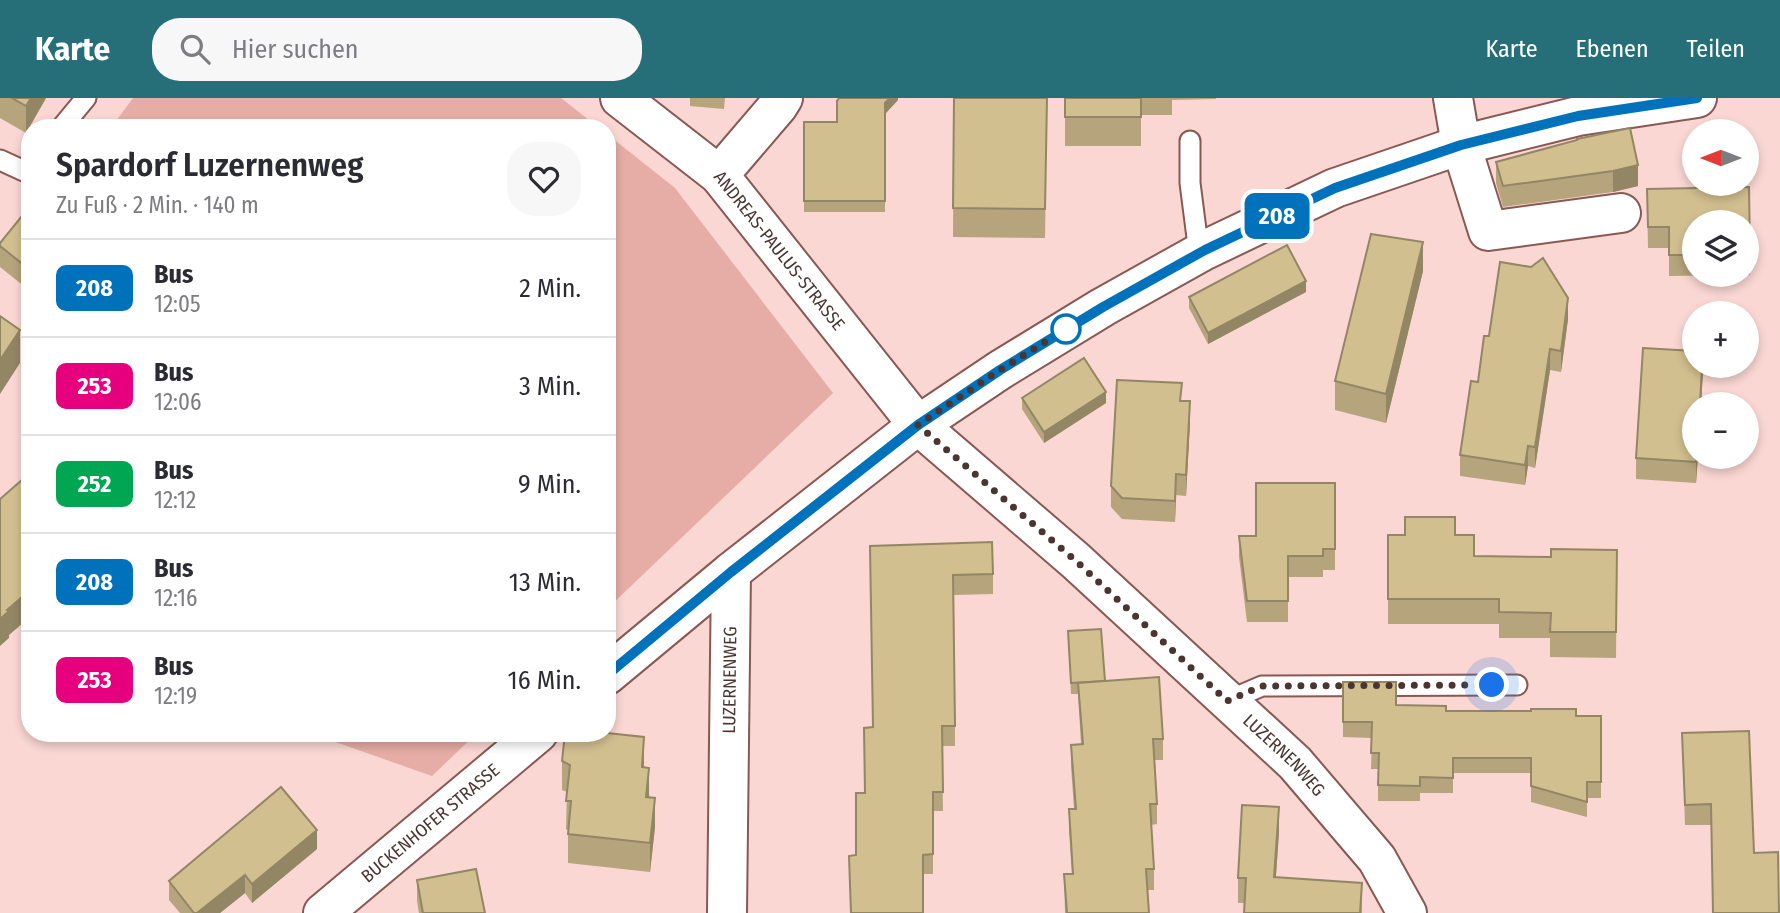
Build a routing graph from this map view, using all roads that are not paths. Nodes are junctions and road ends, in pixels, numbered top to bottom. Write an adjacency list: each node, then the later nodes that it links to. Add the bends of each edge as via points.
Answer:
1 (86, 98): 6 (lane)
2 (620, 98): 11 (street, ANDREAS-PAULUS-STRASSE)
3 (783, 98): 11 (street)
4 (1453, 98): 8 (street)
5 (1697, 98): 8 (street, via 1578,116)
6 (68, 119)
7 (1190, 141): 13 (lane)
8 (1461, 145): 12 (street, via 1488,231); 13 (street, via 1335,188)
9 (0, 160): 10 (lane)
10 (21, 170)
11 (719, 175): 14 (street, ANDREAS-PAULUS-STRASSE)
12 (1621, 213)
13 (1199, 253): 14 (street, via 1057,335)
14 (918, 425): 15 (street); 18 (street, LUZERNENWEG, via 1076,561)
15 (731, 572): 16 (street); 21 (street, LUZERNENWEG)
16 (616, 668)
17 (1517, 685): 18 (lane, via 1262,686)
18 (1227, 701): 22 (street, LUZERNENWEG, via 1295,763 1377,859)
19 (527, 742): 20 (street, BUCKENHOFER STRASSE)
20 (323, 913)
21 (727, 913)
22 (1407, 913)

